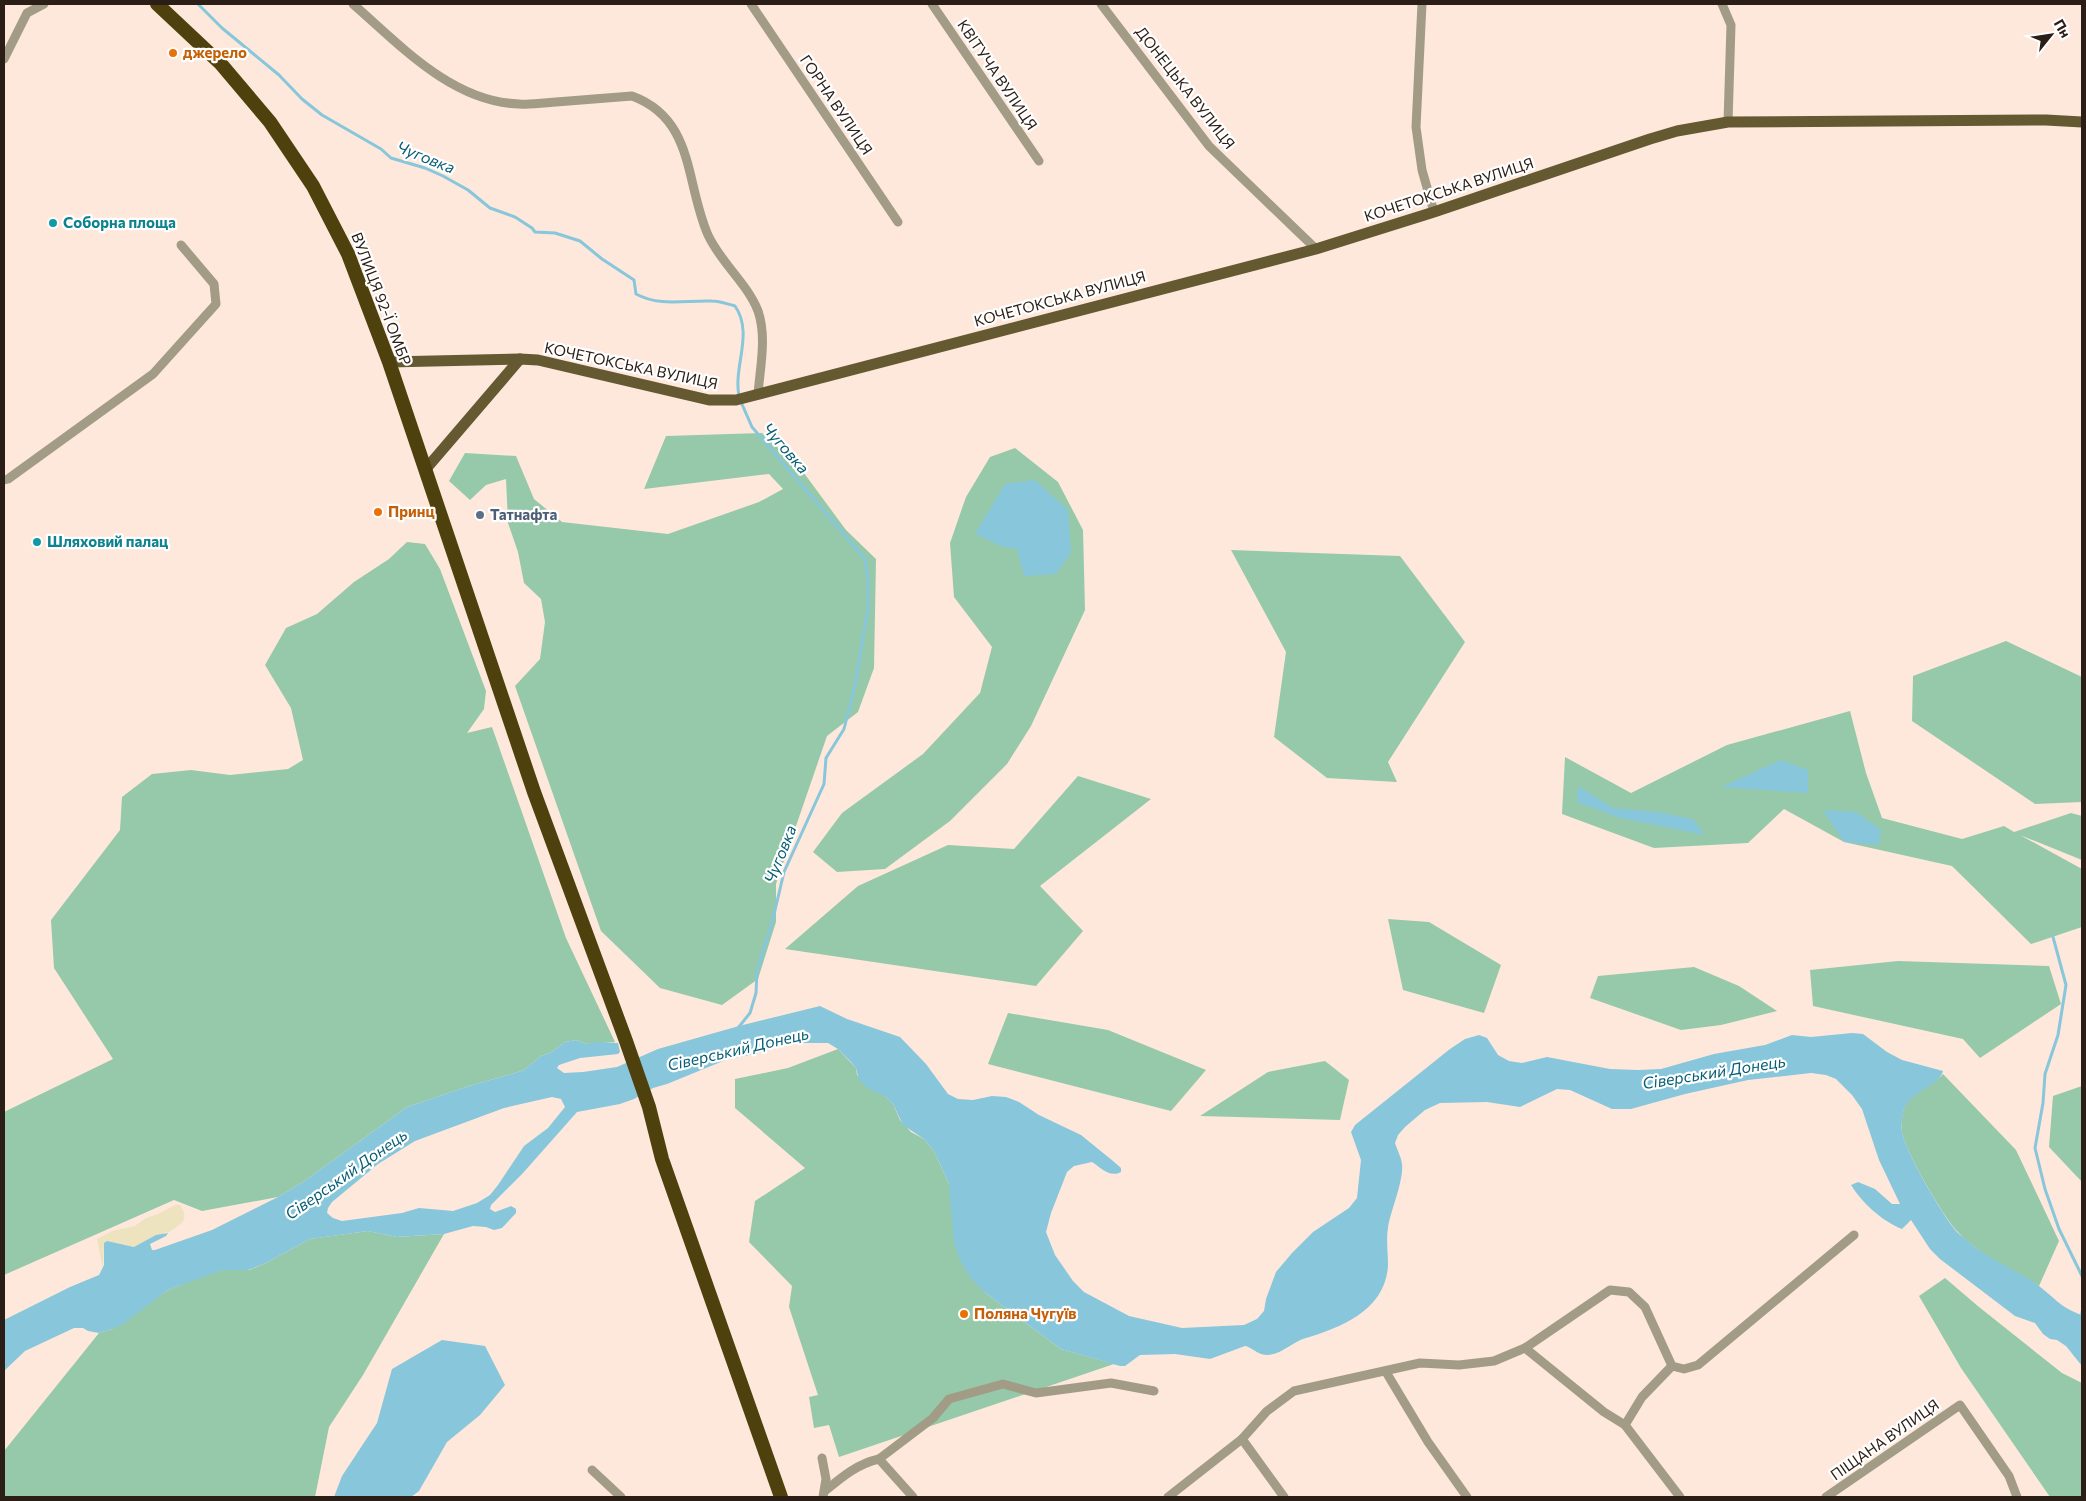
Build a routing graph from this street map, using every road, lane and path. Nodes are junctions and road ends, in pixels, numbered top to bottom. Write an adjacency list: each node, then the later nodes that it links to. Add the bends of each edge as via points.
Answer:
1 (44, 4): 9 (street, via 28,13)
2 (354, 4): 19 (street, via 417,60 470,93 519,104 632,96 660,110 680,139 708,236 758,312 762,330)
3 (751, 4): 14 (street, ГОРНА ВУЛИЦЯ)
4 (932, 4): 12 (street, КВІТУЧА ВУЛИЦЯ)
5 (1101, 4): 16 (street, ДОНЕЦЬКА ВУЛИЦЯ, via 1209,146)
6 (1422, 4): 13 (street, via 1416,127 1422,170)
7 (1722, 4): 10 (street, via 1731,25)
8 (163, 5): 18 (highway, ВУЛИЦЯ 92-Ї ОМБР, via 246,93 297,162 348,254)
9 (4, 59)
10 (1728, 122): 11 (main road, КОЧЕТОКСЬКА ВУЛИЦЯ); 13 (main road, КОЧЕТОКСЬКА ВУЛИЦЯ, via 1650,138)
11 (2082, 122)
12 (1039, 161)
13 (1434, 212): 16 (main road, КОЧЕТОКСЬКА ВУЛИЦЯ)
14 (898, 222)
15 (181, 245): 21 (street, via 214,284 216,304 153,374)
16 (1316, 249): 19 (main road, КОЧЕТОКСЬКА ВУЛИЦЯ)
17 (520, 359): 18 (main road, КОЧЕТОКСЬКА ВУЛИЦЯ); 19 (main road, КОЧЕТОКСЬКА ВУЛИЦЯ, via 538,360 709,400 740,399); 20 (main road)
18 (389, 362): 20 (highway, ВУЛИЦЯ 92-Ї ОМБР)
19 (758, 394)
20 (425, 470): 34 (highway, ВУЛИЦЯ 92-Ї ОМБР, via 534,792 649,1107 662,1159)
21 (4, 480)
22 (1854, 1235): 24 (street, via 1698,1365 1684,1369)
23 (1525, 1348): 24 (street, via 1610,1290 1629,1292 1645,1307); 25 (street, via 1494,1361 1420,1364); 27 (street, via 1604,1412)
24 (1672, 1366): 27 (street, via 1642,1397)
25 (1386, 1372): 28 (street, via 1294,1391 1267,1411); 38 (street, via 1428,1442)
26 (1154, 1390): 30 (street, via 1111,1383 1036,1393 1003,1384 949,1399 933,1418)
27 (1625, 1425): 39 (street)
28 (1242, 1439): 36 (street); 37 (street)
29 (822, 1458): 32 (street, via 826,1479)
30 (879, 1459): 32 (street, via 863,1463); 35 (street)
31 (592, 1470): 33 (street)
32 (824, 1494)
33 (621, 1497)
34 (781, 1497)
35 (913, 1497)
36 (1168, 1497)
37 (1284, 1497)
38 (1467, 1497)
39 (1680, 1497)
40 (1826, 1497): 41 (street, ПІЩАНА ВУЛИЦЯ, via 1960,1405 2009,1476)
41 (2018, 1497)

